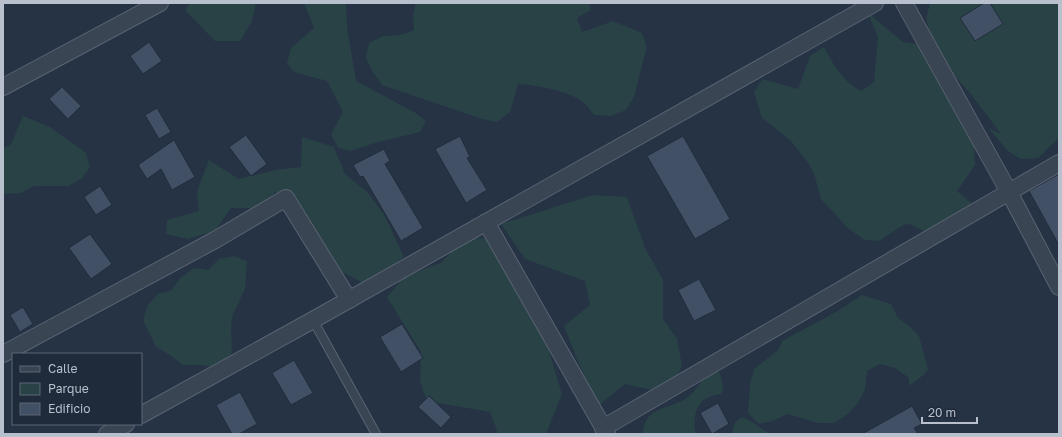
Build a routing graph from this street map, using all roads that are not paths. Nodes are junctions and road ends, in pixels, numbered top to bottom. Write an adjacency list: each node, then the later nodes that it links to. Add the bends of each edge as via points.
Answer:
1 (160, 3): 4 (street)
2 (875, 3): 7 (street)
3 (904, 3): 6 (street)
4 (3, 87)
5 (1059, 163): 6 (street)
6 (1009, 192): 8 (street); 14 (street)
7 (486, 222): 9 (street); 14 (street)
8 (1059, 287)
9 (349, 300): 10 (street); 11 (street, via 286,198 215,240)
10 (313, 320): 12 (street); 16 (lane)
11 (3, 354)
12 (142, 414)
13 (124, 425): 15 (street)
14 (605, 431)
15 (107, 434)
16 (376, 434)

